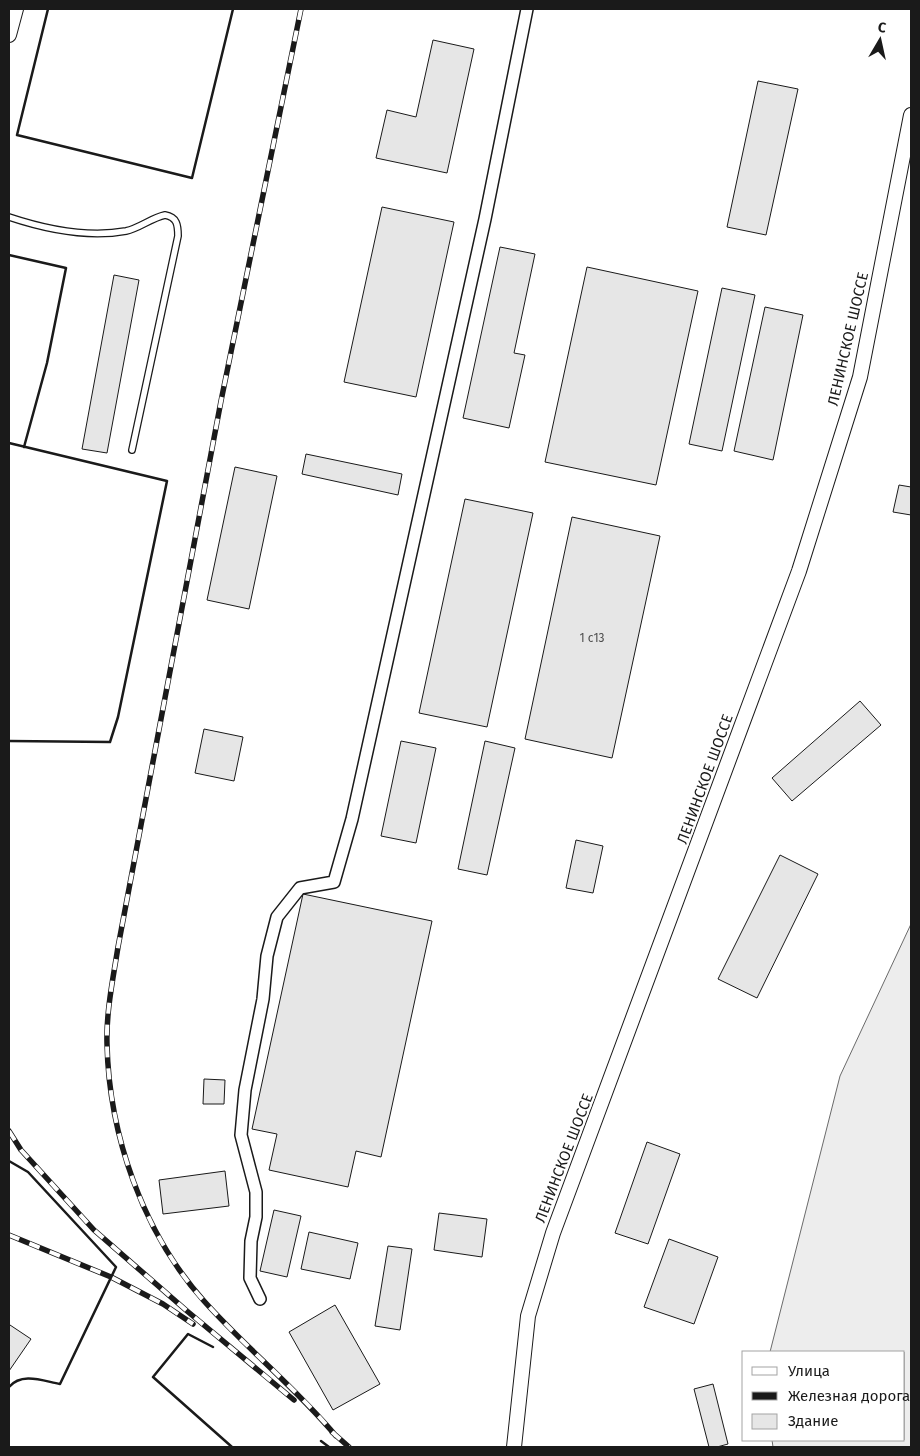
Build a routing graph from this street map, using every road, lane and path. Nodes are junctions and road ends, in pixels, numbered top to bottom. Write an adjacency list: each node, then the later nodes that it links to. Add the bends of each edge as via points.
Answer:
1 (16, 9): 3 (street)
2 (527, 9): 7 (street, via 485,220 352,819 334,882 300,888 277,917 267,956 263,999 245,1090 242,1135 256,1192 250,1278)
3 (9, 35)
4 (911, 115): 8 (street, ЛЕНИНСКОЕ ШОССЕ, via 860,377 799,571 553,1233 528,1316)
5 (9, 217): 6 (lane, via 54,229 102,233 127,231 165,215 176,220 178,236)
6 (132, 450)
7 (260, 1299)
8 (514, 1447)

